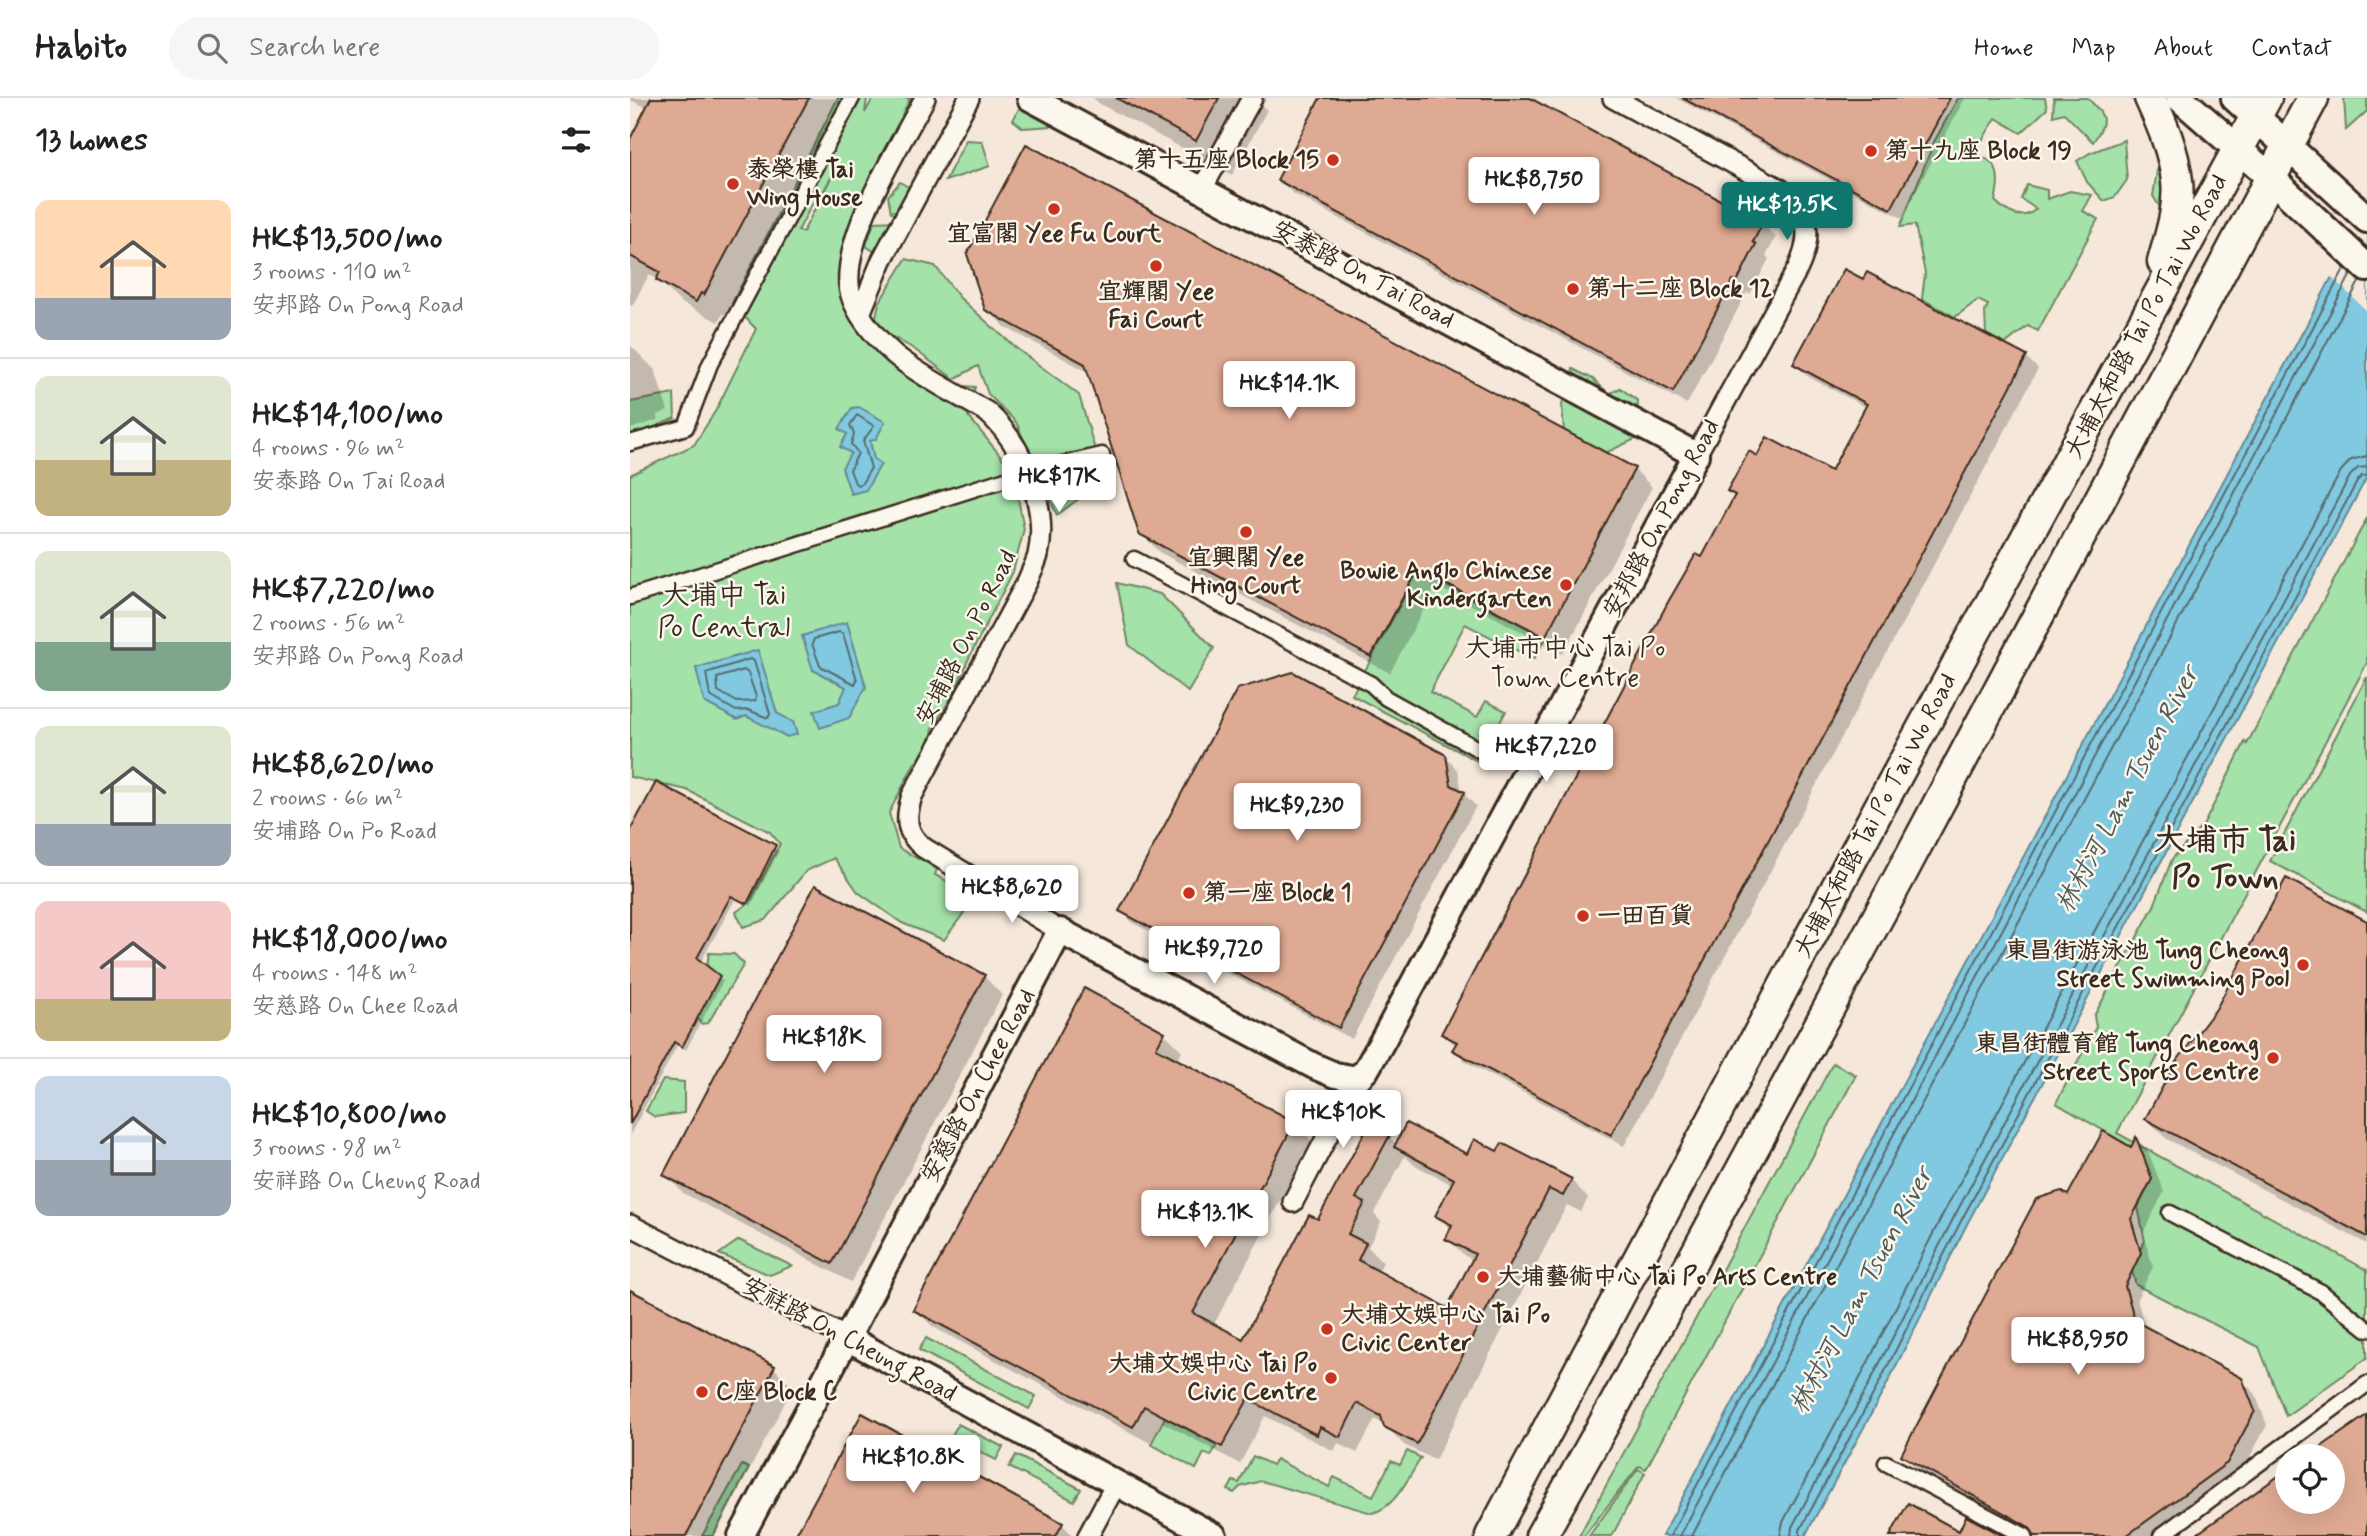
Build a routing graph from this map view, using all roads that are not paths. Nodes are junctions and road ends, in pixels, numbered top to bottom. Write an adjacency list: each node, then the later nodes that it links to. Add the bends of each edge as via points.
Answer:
1 (852, 98): 19 (street, via 710,364 685,427)
2 (925, 98): 17 (street, 安埔路 On Po Road, via 857,233 849,288)
3 (969, 98): 17 (street, via 882,260)
4 (1030, 98): 14 (street, 安泰路 On Tai Road)
5 (1252, 98): 14 (street)
6 (1613, 98): 21 (street, 安邦路 On Pong Road, via 1780,189 1799,206 1807,228 1805,254)
7 (2150, 98): 18 (main road, via 2165,131 2178,183 2173,229)
8 (2180, 98): 12 (main road)
9 (2313, 98): 11 (main road, 大埔太和路 Tai Po Tai Wo Road)
10 (2252, 104): 11 (main road); 12 (main road, 大埔太和路 Tai Po Tai Wo Road)
11 (2288, 146): 13 (main road, 大埔太和路 Tai Po Tai Wo Road); 15 (main road)
12 (2238, 149): 13 (main road); 18 (main road, 大埔太和路 Tai Po Tai Wo Road)
13 (2271, 178): 16 (main road); 40 (main road, 大埔太和路 Tai Po Tai Wo Road, via 1898,880)
14 (1202, 189): 21 (street, 安泰路 On Tai Road)
15 (2367, 219)
16 (2367, 268)
17 (860, 314): 22 (street, 安埔路 On Po Road, via 903,361 999,423)
18 (2144, 319): 39 (main road, 大埔太和路 Tai Po Tai Wo Road)
19 (630, 443)
20 (1102, 455): 22 (street)
21 (1696, 455): 27 (street, 安邦路 On Pong Road, via 1384,1040)
22 (1028, 472): 24 (street); 26 (street, 安埔路 On Po Road, via 1038,506 1038,554 912,796 907,823 923,848)
23 (1134, 559): 25 (street, via 1371,684 1386,698)
24 (630, 597)
25 (1494, 758)
26 (1060, 930): 27 (street, via 1314,1066); 32 (street, 安慈路 On Chee Road)
27 (1357, 1079): 28 (street, 安邦路 On Pong Road)
28 (1293, 1202)
29 (2170, 1213): 31 (street, via 2321,1292)
30 (630, 1225): 32 (street, 安祥路 On Cheung Road)
31 (2367, 1329)
32 (847, 1338): 35 (street, 安祥路 On Cheung Road); 36 (street, 安慈路 On Chee Road)
33 (2367, 1384): 42 (street)
34 (1886, 1463): 41 (street)
35 (1117, 1482): 37 (street); 38 (street, 安祥路 On Cheung Road)
36 (741, 1536)
37 (1088, 1536)
38 (1214, 1536)
39 (1491, 1536)
40 (1541, 1536)
41 (2025, 1536)
42 (2161, 1536)

